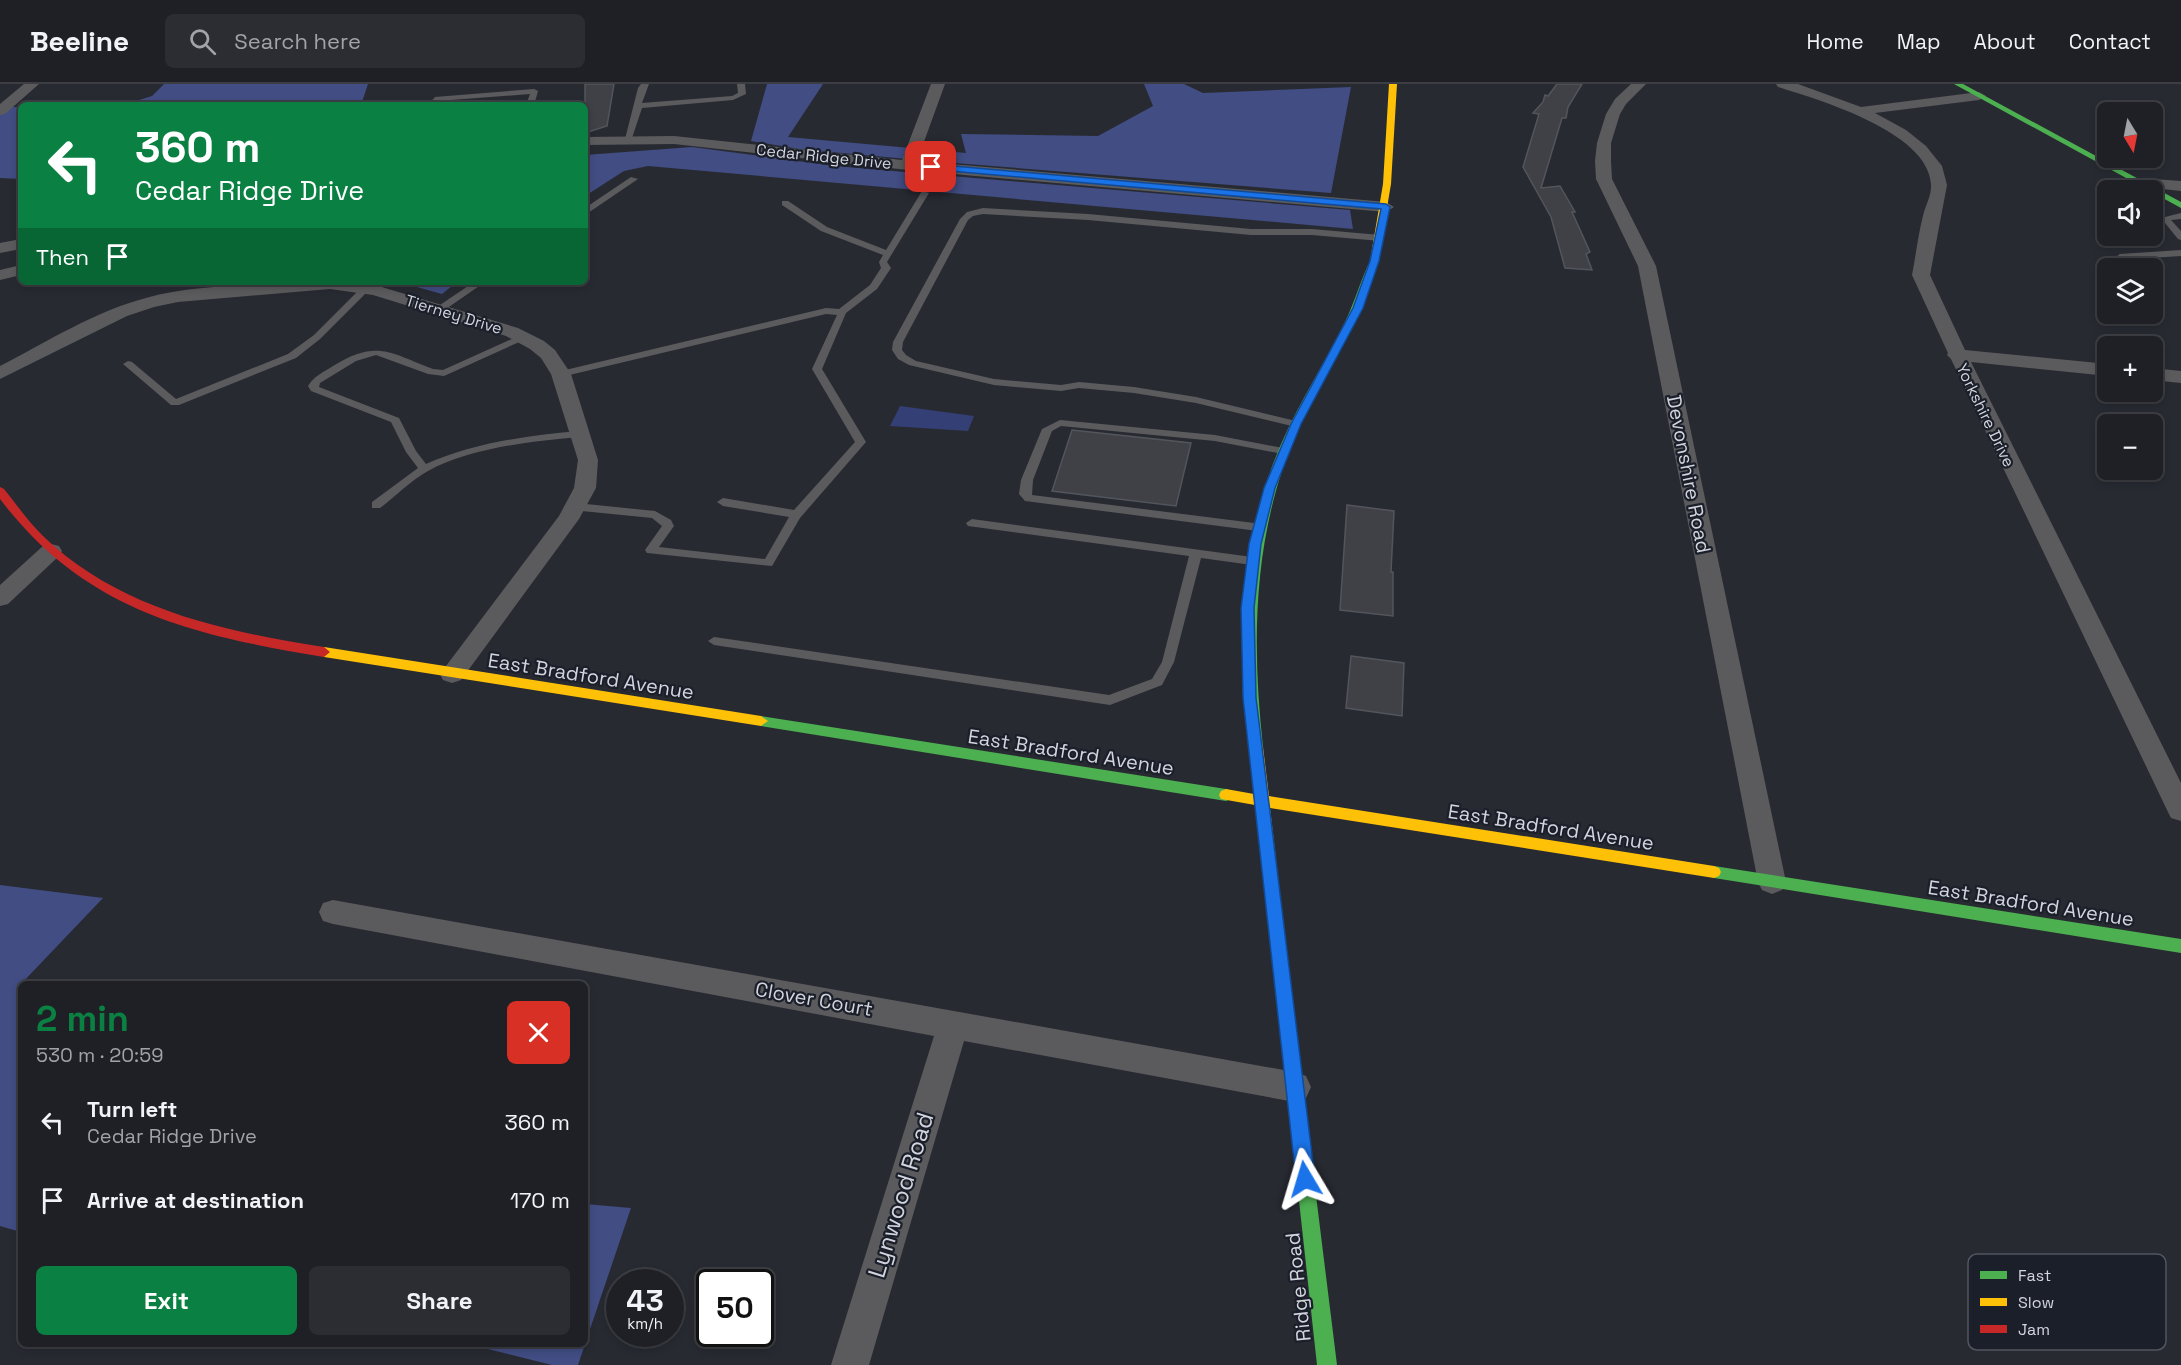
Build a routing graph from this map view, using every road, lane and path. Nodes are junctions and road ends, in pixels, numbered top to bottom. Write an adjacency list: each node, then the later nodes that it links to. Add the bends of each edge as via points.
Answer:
1 (32, 84): 13 (street)
2 (645, 84): 12 (lane)
3 (741, 84): 12 (lane, via 742,94 733,98)
4 (938, 84): 17 (street)
5 (1393, 84): 26 (main road, Ridge Road)
6 (1639, 84): 72 (street, Devonshire Road, via 1620,102 1608,127 1604,179 1647,266)
7 (1784, 84): 14 (street, Yorkshire Drive)
8 (1958, 84): 9 (main road)
9 (1979, 96): 14 (street); 19 (main road)
10 (434, 102): 11 (lane, via 534,91)
11 (531, 102)
12 (638, 106): 16 (lane)
13 (0, 111)
14 (1861, 111): 46 (street, Yorkshire Drive, via 1914,144 1937,176 1939,184 1921,275)
15 (588, 141): 16 (street, Cedar Ridge Drive)
16 (627, 141): 17 (street, Cedar Ridge Drive, via 674,140)
17 (908, 165): 26 (street, Cedar Ridge Drive)
18 (634, 179): 27 (lane)
19 (2133, 180)
20 (2163, 185): 21 (street)
21 (2181, 186)
22 (925, 193): 34 (lane)
23 (2163, 196): 25 (main road)
24 (785, 203): 34 (lane, via 824,229)
25 (2181, 205)
26 (1386, 207): 30 (main road, Ridge Road)
27 (588, 210)
28 (2181, 216): 29 (lane, via 2165,218)
29 (2181, 237)
30 (1380, 238): 53 (main road, Ridge Road, via 1347,333); 53 (lane, via 983,211 964,219 898,342 897,350 902,357 913,363 994,382 1134,390)
31 (18, 245): 32 (street)
32 (0, 248)
33 (2181, 253): 35 (lane)
34 (888, 254): 44 (lane, via 883,262 885,272)
35 (2120, 257)
36 (18, 271): 37 (street)
37 (0, 275)
38 (300, 285): 42 (street, Tierney Drive)
39 (339, 285): 41 (street, Tierney Drive)
40 (476, 285): 43 (lane)
41 (366, 288): 43 (street, Tierney Drive); 47 (lane, via 292,356 175,403)
42 (181, 289): 49 (street, Tierney Drive, via 121,312)
43 (440, 309): 45 (street, Tierney Drive)
44 (842, 312): 50 (lane, via 826,311); 61 (lane, via 817,369 861,439 861,445)
45 (524, 337): 50 (street, Tierney Drive, via 548,354); 56 (lane, via 444,373 371,353 316,381 315,389 395,420)
46 (1956, 355): 48 (street); 71 (street, Yorkshire Drive)
47 (128, 364)
48 (2097, 369)
49 (0, 373)
50 (561, 374): 54 (street, Tierney Drive)
51 (2163, 375): 52 (street)
52 (2181, 377)
53 (1296, 424): 55 (main road, Ridge Road)
54 (580, 434): 56 (lane, via 456,456); 60 (street, Tierney Drive, via 588,469)
55 (1283, 451): 63 (main road, Ridge Road); 63 (lane, via 1215,438 1060,423 1047,429 1027,480 1025,494 1029,498)
56 (423, 470): 59 (lane)
57 (0, 491): 64 (main road, East Bradford Avenue)
58 (723, 502): 61 (lane)
59 (376, 505)
60 (576, 507): 61 (lane, via 655,515 668,526 651,550 768,563); 69 (street, Tierney Drive)
61 (795, 516)
62 (972, 523): 65 (lane)
63 (1258, 527): 66 (main road, Ridge Road)
64 (51, 550): 67 (street); 69 (main road, East Bradford Avenue, via 78,572 119,596 189,623 272,644)
65 (1196, 553): 66 (lane); 68 (lane, via 1168,662 1158,682 1110,700)
66 (1252, 561): 70 (main road, Ridge Road, via 1247,651)
67 (0, 598)
68 (714, 641)
69 (452, 674): 70 (main road, East Bradford Avenue)
70 (1262, 801): 72 (main road, East Bradford Avenue); 76 (main road, Ridge Road)
71 (2181, 810)
72 (1772, 882): 74 (main road, East Bradford Avenue)
73 (333, 912): 75 (street, Clover Court)
74 (2181, 946)
75 (953, 1024): 76 (street, Clover Court); 77 (street, Lynwood Road)
76 (1295, 1087): 78 (main road, Ridge Road)
77 (850, 1365)
78 (1326, 1365)

